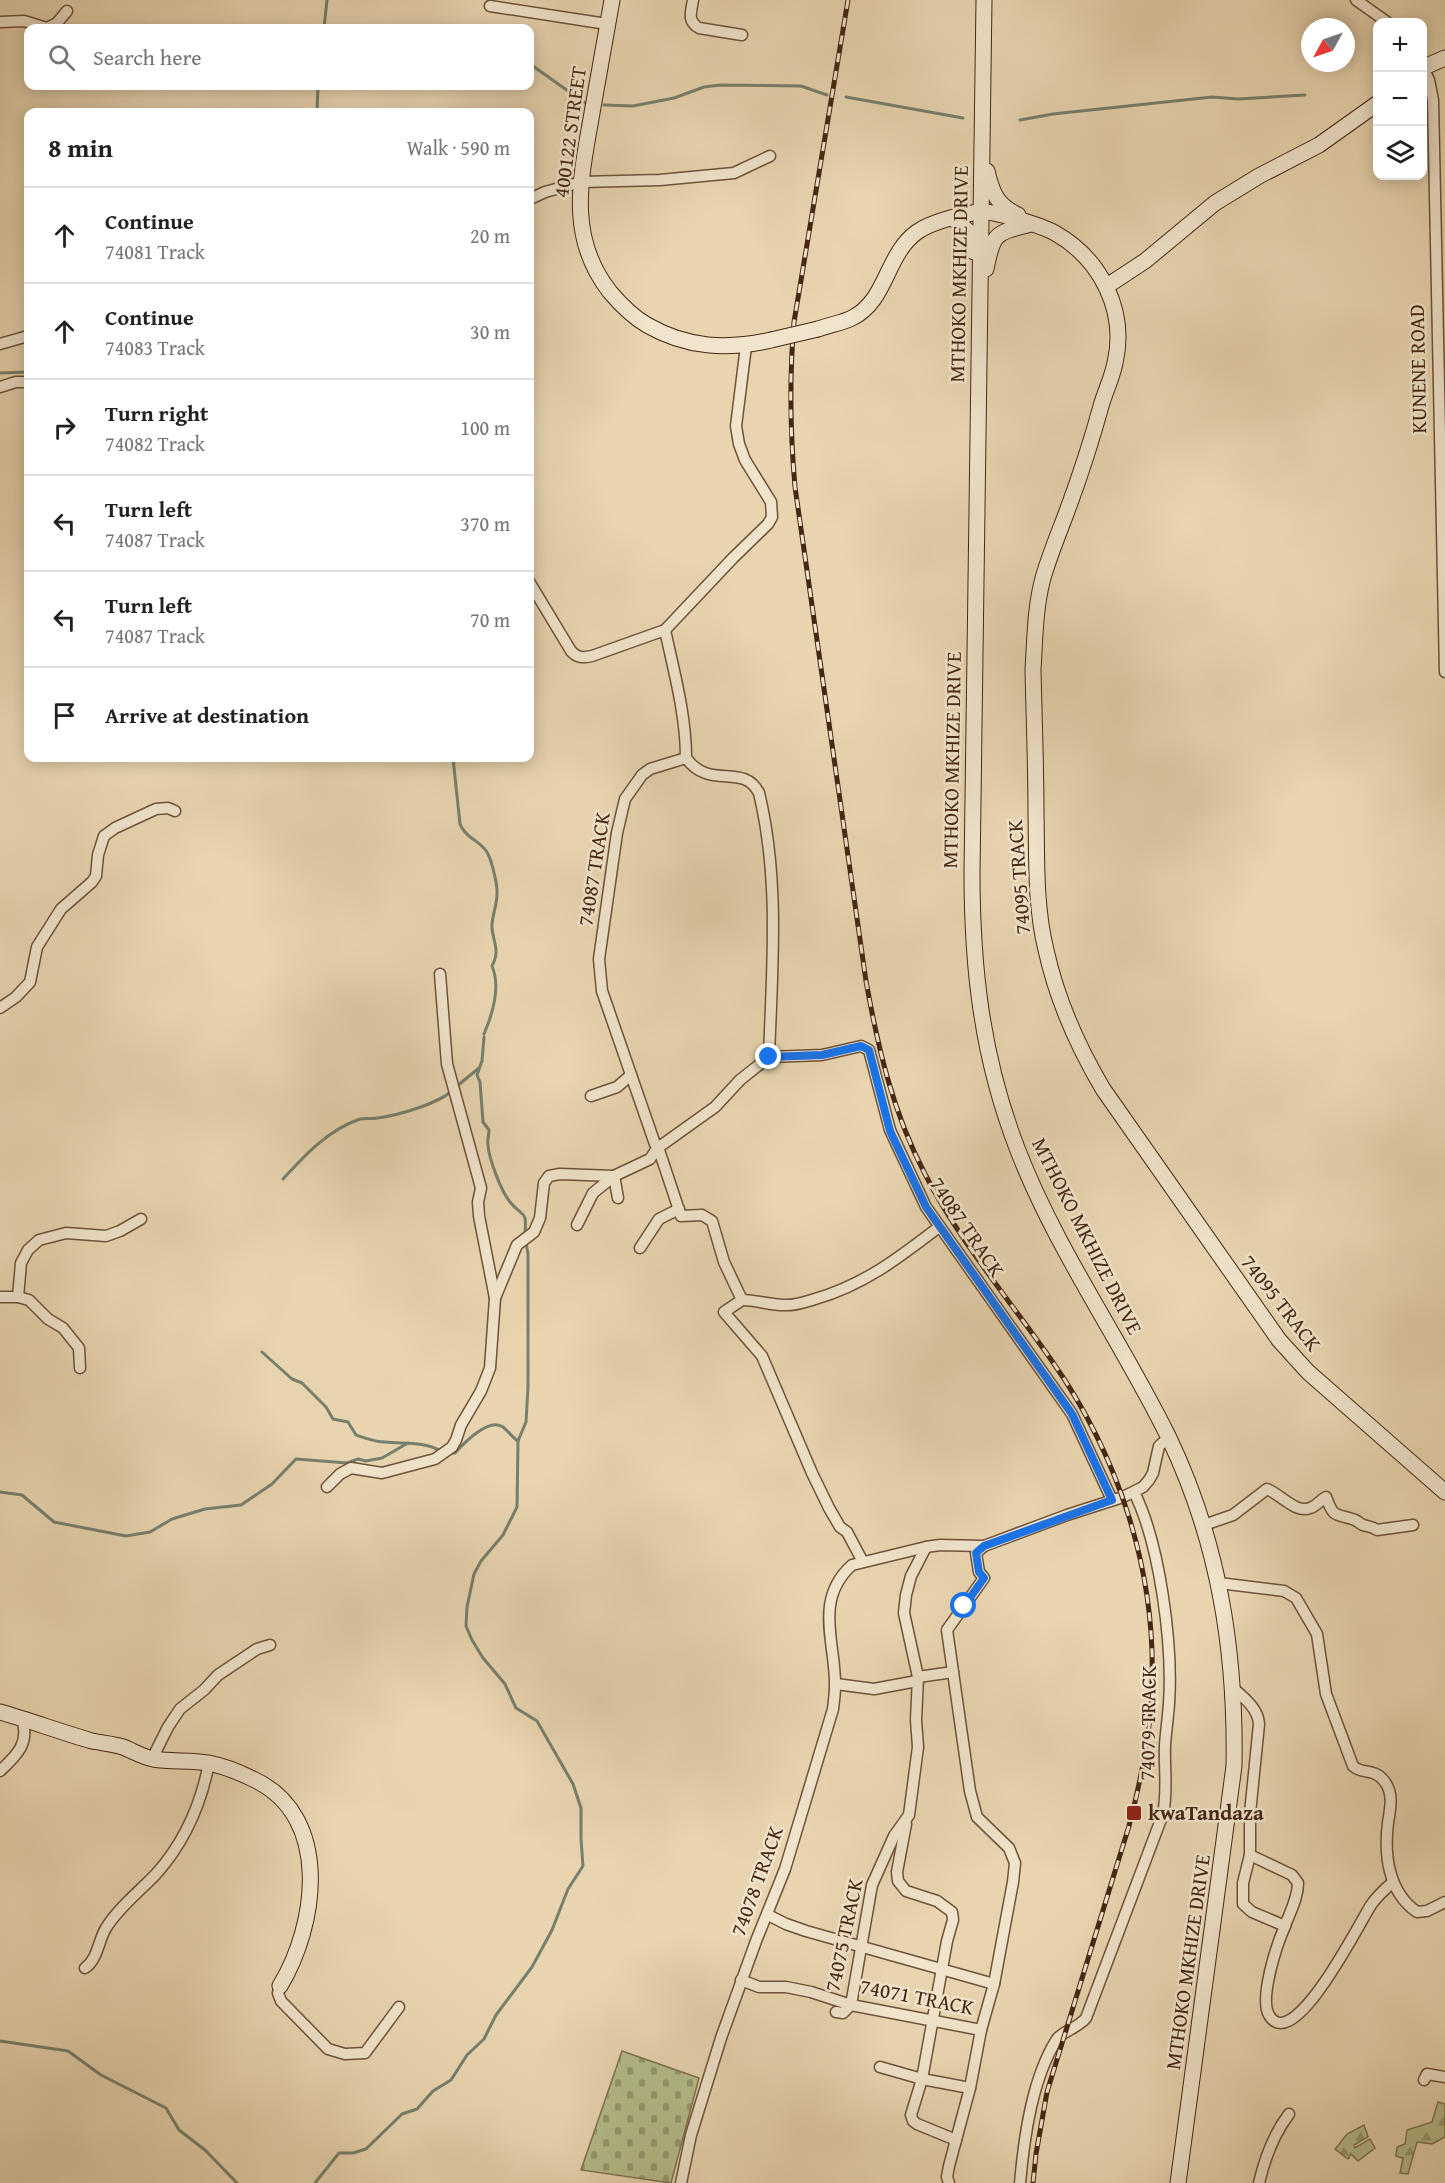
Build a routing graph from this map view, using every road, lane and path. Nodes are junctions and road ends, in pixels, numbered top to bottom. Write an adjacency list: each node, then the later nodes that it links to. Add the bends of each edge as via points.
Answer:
1 (612, 0): 12 (street, 400122 STREET)
2 (693, 0): 13 (street, via 690,19 694,25)
3 (984, 0): 18 (street, MTHOKO MKHIZE DRIVE)
4 (1356, 0): 8 (street)
5 (524, 5): 6 (street); 12 (street)
6 (490, 6)
7 (67, 11): 11 (street)
8 (1381, 18)
9 (0, 22): 10 (street)
10 (34, 24)
11 (55, 24)
12 (607, 24): 21 (street, 400122 STREET)
13 (742, 35)
14 (1445, 57): 15 (street, KUNENE ROAD)
15 (1427, 65)
16 (1425, 72): 20 (street, KUNENE ROAD, via 1432,89)
17 (1373, 106): 29 (street, via 1319,145 1215,202 1145,261)
18 (982, 144): 23 (street, MTHOKO MKHIZE DRIVE); 26 (street, via 996,200)
19 (770, 156): 21 (street, via 734,173 710,177)
20 (1440, 177): 28 (street, KUNENE ROAD)
21 (581, 182): 22 (street); 33 (street, 400122 STREET, via 582,235 603,282 618,301 644,324 685,342)
22 (534, 197)
23 (980, 211): 24 (street, 400122 STREET); 25 (street, 74095 TRACK); 27 (street, MTHOKO MKHIZE DRIVE)
24 (954, 219): 27 (street, via 968,231); 33 (street, 400122 STREET, bridge, via 929,226 911,237 878,293 862,312 818,329)
25 (1031, 224): 26 (street, 74095 TRACK); 30 (street, via 1007,230 995,238)
26 (1048, 229): 29 (street, 74095 TRACK, via 1083,254)
27 (979, 272): 30 (street, MTHOKO MKHIZE DRIVE)
28 (1442, 276): 34 (street, KUNENE ROAD)
29 (1107, 286): 63 (street, 74095 TRACK, via 1118,322 1115,363 1087,456 1042,579 1035,637 1037,868 1045,949 1081,1050 1103,1089 1279,1340 1308,1372)
30 (979, 304): 60 (street, MTHOKO MKHIZE DRIVE, via 972,904 980,1007 999,1094 1035,1191)
31 (24, 337): 32 (street)
32 (0, 344)
33 (746, 346): 38 (street, via 736,426 745,460 771,502 772,517)
34 (1442, 374): 39 (street, KUNENE ROAD)
35 (24, 382): 36 (street)
36 (0, 387)
37 (534, 590): 38 (street, via 575,656 583,658)
38 (664, 630): 40 (street, via 681,707)
39 (1445, 672)
40 (686, 758): 44 (street, via 704,774 746,778 759,793 772,878 774,947); 45 (street, 74087 TRACK, via 642,775 625,799 617,833 599,959 600,978)
41 (175, 811): 43 (street, via 156,808 104,836 96,876 61,909 37,947 30,982)
42 (440, 974): 57 (street, via 447,1064 481,1188 479,1216)
43 (0, 1008)
44 (769, 1057): 47 (street, via 715,1107 662,1148); 53 (street, 74087 TRACK, via 822,1055 861,1046 869,1050 890,1131)
45 (632, 1075): 46 (street, via 617,1087); 47 (street, 74087 TRACK)
46 (591, 1096)
47 (658, 1147): 48 (street, via 650,1159); 50 (street, 74087 TRACK)
48 (614, 1176): 49 (street); 52 (street, via 593,1193); 57 (street, via 549,1176 534,1232 517,1245)
49 (618, 1198)
50 (679, 1209): 54 (street, via 659,1219); 58 (street, via 681,1216 702,1215 712,1221 724,1262)
51 (141, 1219): 55 (street, via 106,1236 66,1233 39,1240 21,1263)
52 (577, 1225)
53 (939, 1227): 58 (street, via 878,1273 830,1295 783,1305); 64 (street, 74087 TRACK, via 1072,1414)
54 (639, 1248)
55 (18, 1296): 56 (street); 59 (street, via 33,1303 68,1332 79,1348)
56 (0, 1297)
57 (495, 1299): 61 (street, via 490,1368 452,1447 435,1459 382,1473 351,1468)
58 (742, 1300): 69 (street, via 724,1312 762,1356 812,1473)
59 (80, 1368)
60 (1168, 1438): 62 (street, via 1159,1446 1149,1480); 65 (street, MTHOKO MKHIZE DRIVE)
61 (327, 1487)
62 (1134, 1492): 64 (street); 107 (street, 74079 TRACK, via 1150,1533 1168,1640 1166,1799 1086,2018 1058,2038 1046,2061 1029,2121)
63 (1445, 1492)
64 (1112, 1500): 67 (street)
65 (1203, 1525): 66 (street, via 1233,1515 1267,1489 1305,1509 1326,1497 1339,1517 1377,1530); 70 (street, MTHOKO MKHIZE DRIVE)
66 (1413, 1525)
67 (984, 1546): 68 (street); 72 (street, via 976,1553 984,1578 947,1630)
68 (926, 1547): 69 (street); 73 (street, 74075 TRACK, via 911,1576 904,1613)
69 (862, 1562): 74 (street, 74078 TRACK, via 844,1572 829,1614)
70 (1219, 1583): 75 (street, MTHOKO MKHIZE DRIVE); 83 (street, via 1284,1591 1296,1598 1317,1634 1326,1694 1356,1769 1373,1772 1386,1784 1392,1803 1386,1851)
71 (270, 1645): 78 (street, via 257,1649 218,1675 180,1709)
72 (953, 1672): 73 (street); 91 (street, via 977,1817 1009,1848 1015,1863)
73 (918, 1679): 74 (street, via 874,1689); 81 (street, 74075 TRACK, via 918,1747)
74 (836, 1684): 85 (street, 74078 TRACK, via 831,1718)
75 (1233, 1688): 82 (street, via 1259,1718); 108 (street, MTHOKO MKHIZE DRIVE, via 1234,1766)
76 (0, 1712): 77 (street)
77 (22, 1719): 78 (street); 80 (street, via 25,1739)
78 (152, 1759): 79 (street)
79 (208, 1763): 88 (street, via 197,1808 177,1846 106,1927 94,1958); 92 (street, via 255,1779 272,1790 287,1805 306,1838 310,1885 304,1927 291,1968)
80 (0, 1771)
81 (909, 1815): 87 (street, 74075 TRACK, via 894,1836 872,1885); 89 (street, via 903,1832 898,1881 906,1891 937,1901 952,1912)
82 (1250, 1855): 86 (street, via 1243,1904); 86 (street, via 1297,1879 1294,1905)
83 (1393, 1882): 84 (street, via 1416,1912); 86 (street, via 1372,1904 1314,1996 1293,2018 1279,2023 1269,2015 1266,1996)
84 (1445, 1902)
85 (768, 1915): 87 (street); 90 (street, 74078 TRACK)
86 (1285, 1926)
87 (862, 1948): 89 (street); 93 (street, 74075 TRACK)
88 (85, 1968)
89 (943, 1969): 91 (street); 96 (street)
90 (741, 1980): 93 (street, 74071 TRACK, via 759,1987 812,1992); 105 (street, 74078 TRACK, via 691,2135)
91 (994, 1984): 97 (street)
92 (280, 1986): 94 (street, via 281,2001 328,2049 345,2054 365,2053)
93 (851, 2005): 95 (street, 74075 TRACK, via 843,2013); 96 (street, 74071 TRACK)
94 (399, 2007)
95 (836, 2012)
96 (933, 2022): 97 (street, 74071 TRACK); 100 (street)
97 (981, 2030): 102 (street)
98 (880, 2067): 100 (street)
99 (1445, 2078): 101 (street, via 1427,2074)
100 (922, 2079): 102 (street); 104 (street, via 911,2115 913,2121)
101 (1424, 2080)
102 (970, 2088): 104 (street)
103 (1289, 2114): 109 (street, via 1273,2137)
104 (956, 2140): 106 (street, via 946,2177)
105 (681, 2183)
106 (949, 2183)
107 (1020, 2183)
108 (1178, 2183)
109 (1259, 2183)

